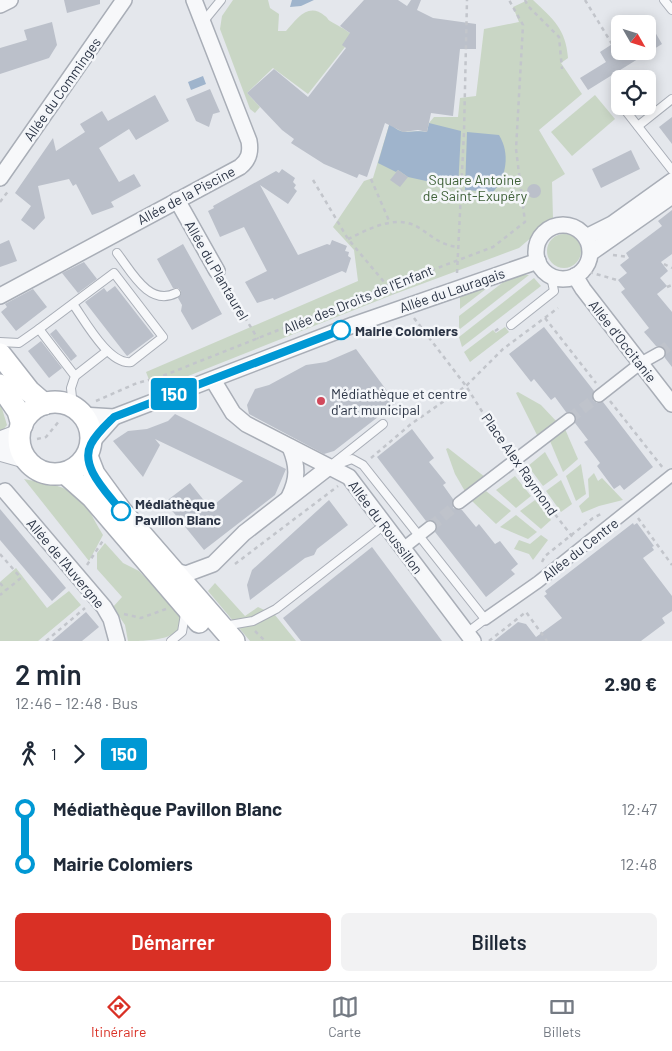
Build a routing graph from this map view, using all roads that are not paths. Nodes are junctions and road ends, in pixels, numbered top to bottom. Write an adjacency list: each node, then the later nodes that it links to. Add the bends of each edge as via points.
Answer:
1 (10, 0): 6 (street)
2 (124, 0): 13 (street, Allée du Comminges)
3 (194, 0): 8 (street, Allée de la Piscine)
4 (221, 0): 8 (lane)
5 (664, 0): 7 (lane)
6 (0, 5)
7 (672, 10)
8 (203, 22): 16 (street, Allée de la Piscine, via 250,152 240,166)
9 (672, 99): 11 (lane)
10 (629, 115): 11 (lane)
11 (638, 126): 12 (lane)
12 (672, 170)
13 (0, 178)
14 (672, 181): 17 (street, via 612,224)
15 (672, 196): 18 (street)
16 (177, 200): 21 (street, Allée du Plantaurel); 25 (street, Allée de la Piscine)
17 (586, 236): 18 (street); 20 (street, via 572,226 554,226 546,230 536,250)
18 (592, 252): 22 (street)
19 (117, 253): 24 (lane, via 147,291 168,297)
20 (538, 261): 23 (street); 35 (street, Allée du Lauragais, via 405,306)
21 (217, 271)
22 (579, 273): 23 (street, via 560,278); 33 (street, Allée d'Occitanie, via 582,289)
23 (550, 276): 27 (lane, via 554,291)
24 (176, 293)
25 (0, 296)
26 (72, 304): 28 (lane); 30 (lane); 30 (lane, via 114,274 163,337 131,362 118,361)
27 (511, 325)
28 (39, 329): 29 (lane, via 19,343); 34 (lane)
29 (0, 342)
30 (107, 351): 34 (lane)
31 (659, 353): 33 (street)
32 (0, 354): 38 (main road, via 29,391)
33 (641, 364): 37 (street); 39 (street, Allée d'Occitanie)
34 (75, 376): 40 (lane, via 71,388)
35 (213, 380): 41 (street, Allée du Lauragais); 45 (street, Allée du Roussillon, via 234,414 246,424)
36 (0, 385): 44 (main road, via 18,411)
37 (599, 396)
38 (44, 404): 40 (main road, via 54,402); 44 (main road, via 30,412)
39 (672, 404)
40 (76, 411): 41 (street, Allée du Lauragais); 46 (main road, via 91,433)
41 (114, 417): 46 (street, Allée du Lauragais)
42 (570, 419): 54 (street)
43 (383, 424): 49 (lane)
44 (19, 435): 48 (main road)
45 (290, 447): 49 (street, Allée du Roussillon); 53 (street, via 297,468 296,484)
46 (89, 450): 50 (main road, via 78,466); 59 (main road, via 94,474 121,511)
47 (0, 452): 48 (street)
48 (24, 458): 50 (main road, via 42,472)
49 (329, 467): 53 (street); 55 (street, Allée du Roussillon, via 349,477); 57 (lane, via 352,459 363,465)
50 (66, 473): 60 (main road, via 92,497)
51 (672, 475): 61 (street, Allée du Centre, via 581,549)
52 (5, 491): 64 (street, Allée de l'Auvergne, via 104,607)
53 (288, 498): 59 (street, via 244,533 213,564 186,574)
54 (459, 504)
55 (384, 524): 58 (street, Allée du Roussillon); 62 (lane, via 276,609)
56 (430, 527): 57 (street)
57 (420, 536): 58 (street); 61 (lane)
58 (402, 549): 63 (street, Allée du Roussillon)
59 (175, 571): 62 (main road)
60 (183, 604): 62 (main road); 65 (lane, via 186,616 182,632)
61 (485, 620): 63 (lane)
62 (224, 636)
63 (471, 639)
64 (118, 641)
65 (172, 641)

